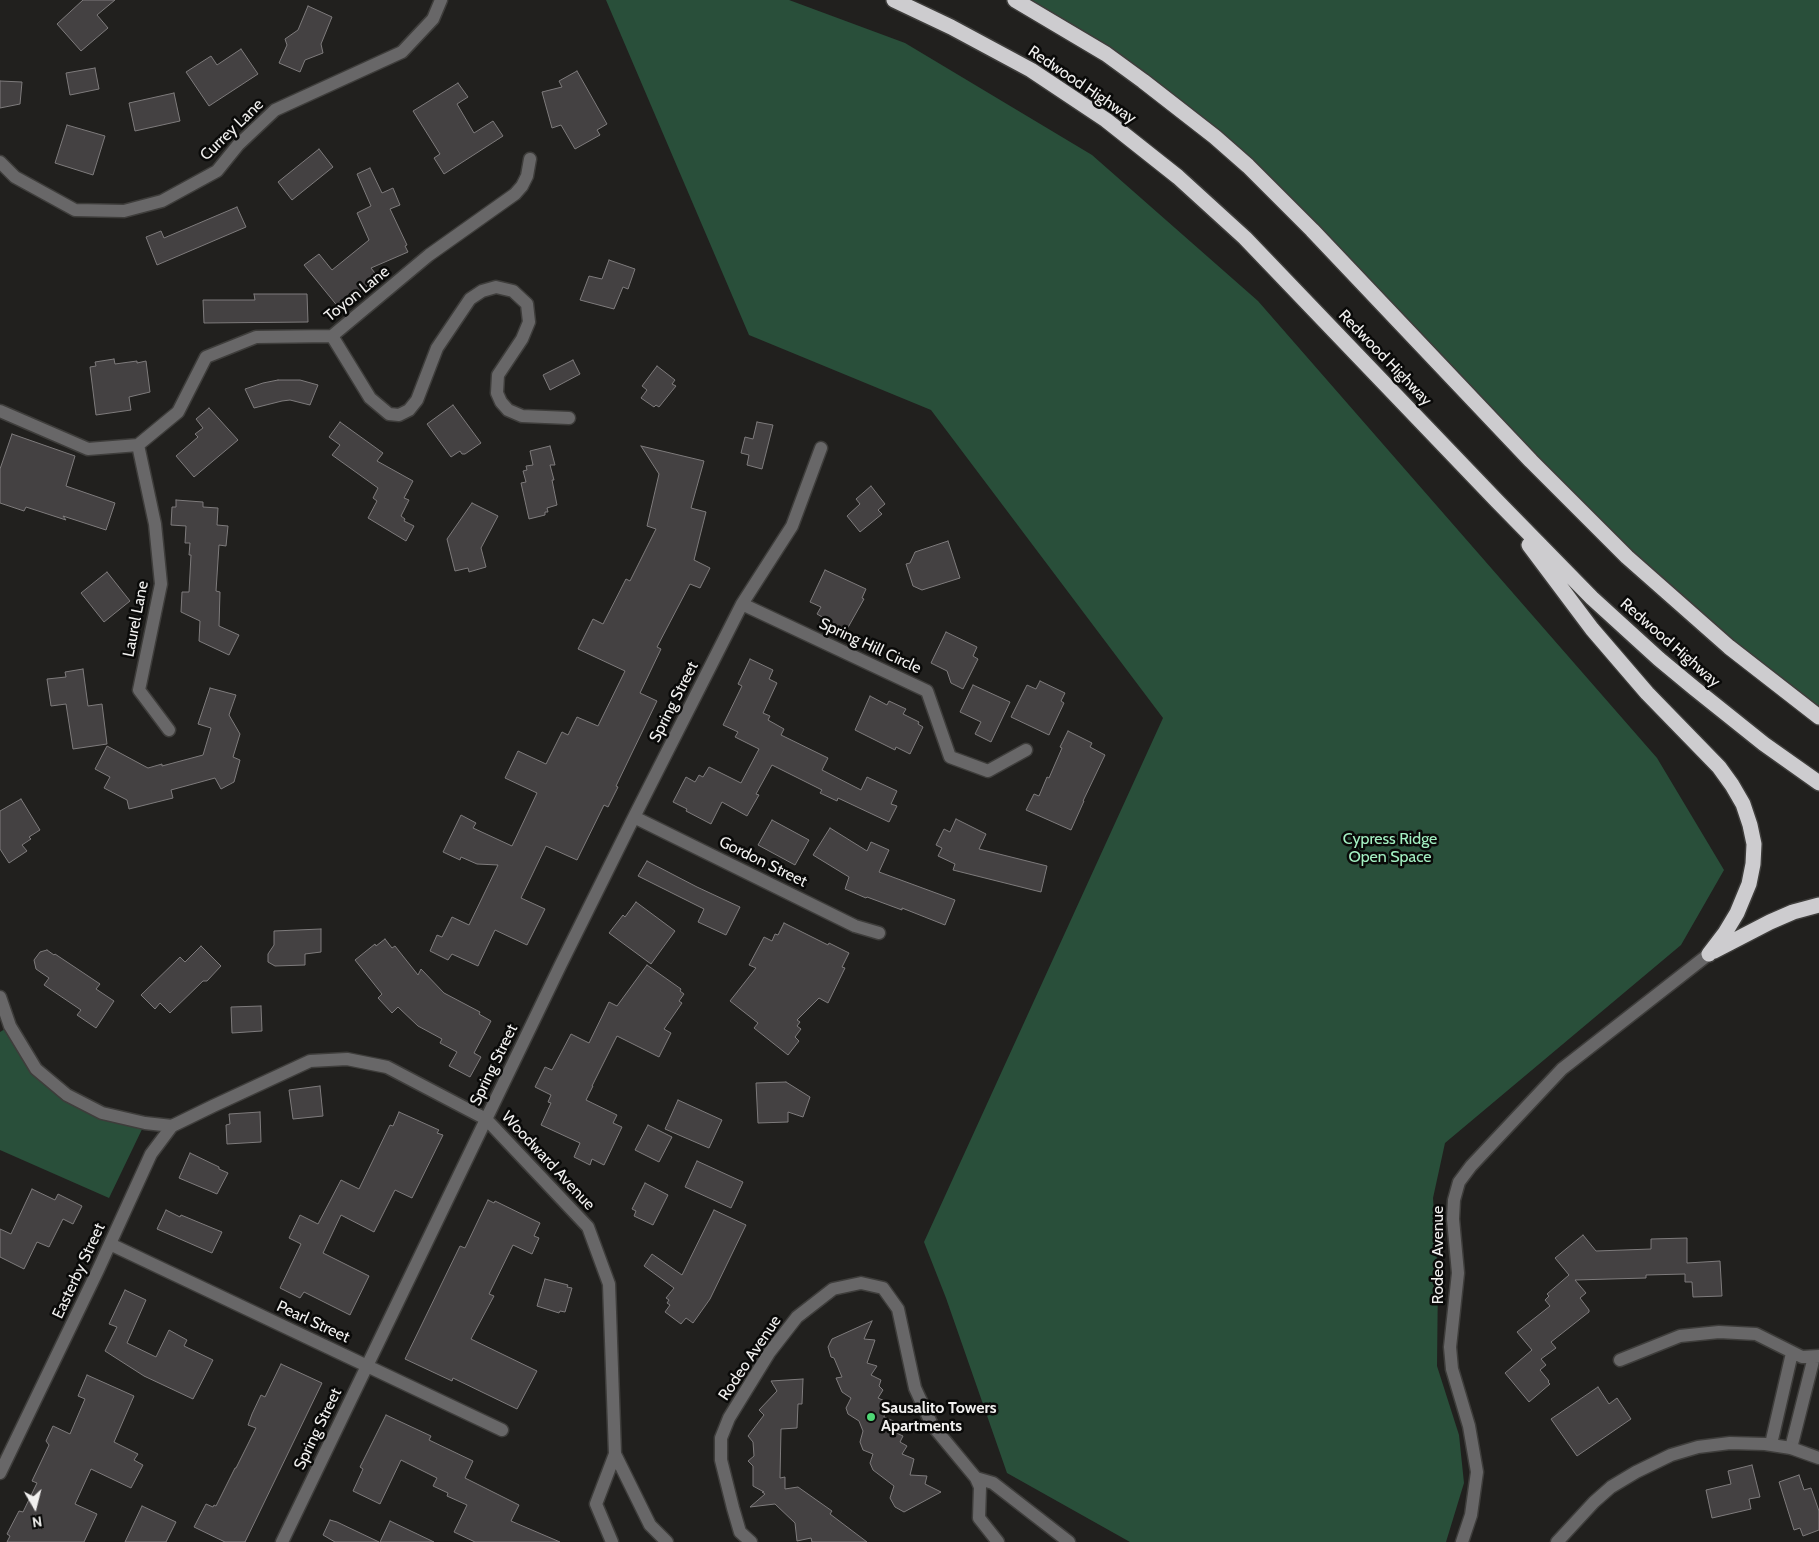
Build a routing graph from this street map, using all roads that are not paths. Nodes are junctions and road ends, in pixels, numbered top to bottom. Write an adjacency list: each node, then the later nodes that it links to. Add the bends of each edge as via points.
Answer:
1 (441, 0): 5 (street, Currey Lane, via 432,19 402,52 275,110 238,145 217,171 162,201 124,211 75,210 15,176)
2 (894, 0): 11 (highway, Redwood Highway, via 1031,70 1106,120 1178,176 1245,238)
3 (1015, 0): 13 (highway, via 1106,54 1222,143 1312,230 1627,557 1729,647)
4 (530, 159): 6 (street, Toyon Lane, via 527,176 514,194 429,256)
5 (0, 162)
6 (332, 336): 8 (street, via 370,398 389,414 398,415 409,410 417,400 437,348 470,300 496,287 513,291 527,304 529,322 522,339 498,375 497,393 508,410 522,416); 9 (street, Toyon Lane, via 256,337 206,356 178,412)
7 (0, 411): 9 (street, via 88,449)
8 (569, 418)
9 (138, 445): 14 (street, Laurel Lane, via 155,524 161,584 139,690)
10 (821, 448): 12 (street, Spring Street, via 792,526)
11 (1497, 501): 16 (highway, Redwood Highway, via 1592,598 1659,659 1728,716); 20 (highway, via 1592,629 1719,768 1743,804 1753,835 1752,874 1737,913)
12 (742, 604): 15 (street, Spring Hill Circle, via 927,691 950,757 988,772); 17 (street, Spring Street)
13 (1819, 717)
14 (169, 730)
15 (1026, 750)
16 (1819, 783)
17 (634, 817): 19 (street, Gordon Street, via 855,926); 23 (street, Spring Street)
18 (1819, 905): 20 (highway, via 1770,922)
19 (879, 933)
20 (1709, 954): 43 (street, Rodeo Avenue, via 1562,1069 1470,1166 1459,1182 1454,1200 1458,1273 1450,1347 1452,1369 1469,1426 1477,1472 1471,1515)
21 (0, 997): 24 (street, via 10,1026 36,1069 67,1095 102,1113)
22 (213, 1106): 23 (street, Woodward Avenue, via 310,1061 347,1059 387,1067); 24 (street, Easterby Street)
23 (486, 1118): 29 (street, Spring Street); 33 (street, Woodward Avenue, via 588,1228 609,1284)
24 (172, 1126): 25 (street, Easterby Street, via 151,1154)
25 (110, 1244): 29 (street, Pearl Street); 35 (street, Easterby Street)
26 (1792, 1353): 27 (street, via 1802,1357); 28 (street, via 1756,1334 1719,1332 1680,1336); 31 (street)
27 (1817, 1356): 32 (street)
28 (1620, 1360)
29 (367, 1366): 30 (street, Pearl Street); 37 (street, Spring Street)
30 (502, 1430)
31 (1771, 1444): 32 (street); 44 (street, via 1730,1443 1671,1455 1611,1487)
32 (1791, 1448): 34 (street)
33 (615, 1454): 38 (street, Woodward Avenue, via 596,1504); 39 (street, via 650,1525)
34 (1819, 1458)
35 (0, 1474)
36 (976, 1478): 40 (street, Rodeo Avenue, via 932,1425 915,1388 898,1309 883,1288 861,1283 833,1289 797,1317 769,1352 729,1418 721,1438 721,1460 733,1508 740,1532); 41 (street, via 980,1487 979,1518); 42 (street, Rodeo Avenue, via 993,1483)
37 (282, 1542)
38 (612, 1542)
39 (667, 1542)
40 (750, 1542)
41 (998, 1542)
42 (1069, 1542)
43 (1462, 1542)
44 (1557, 1542)

